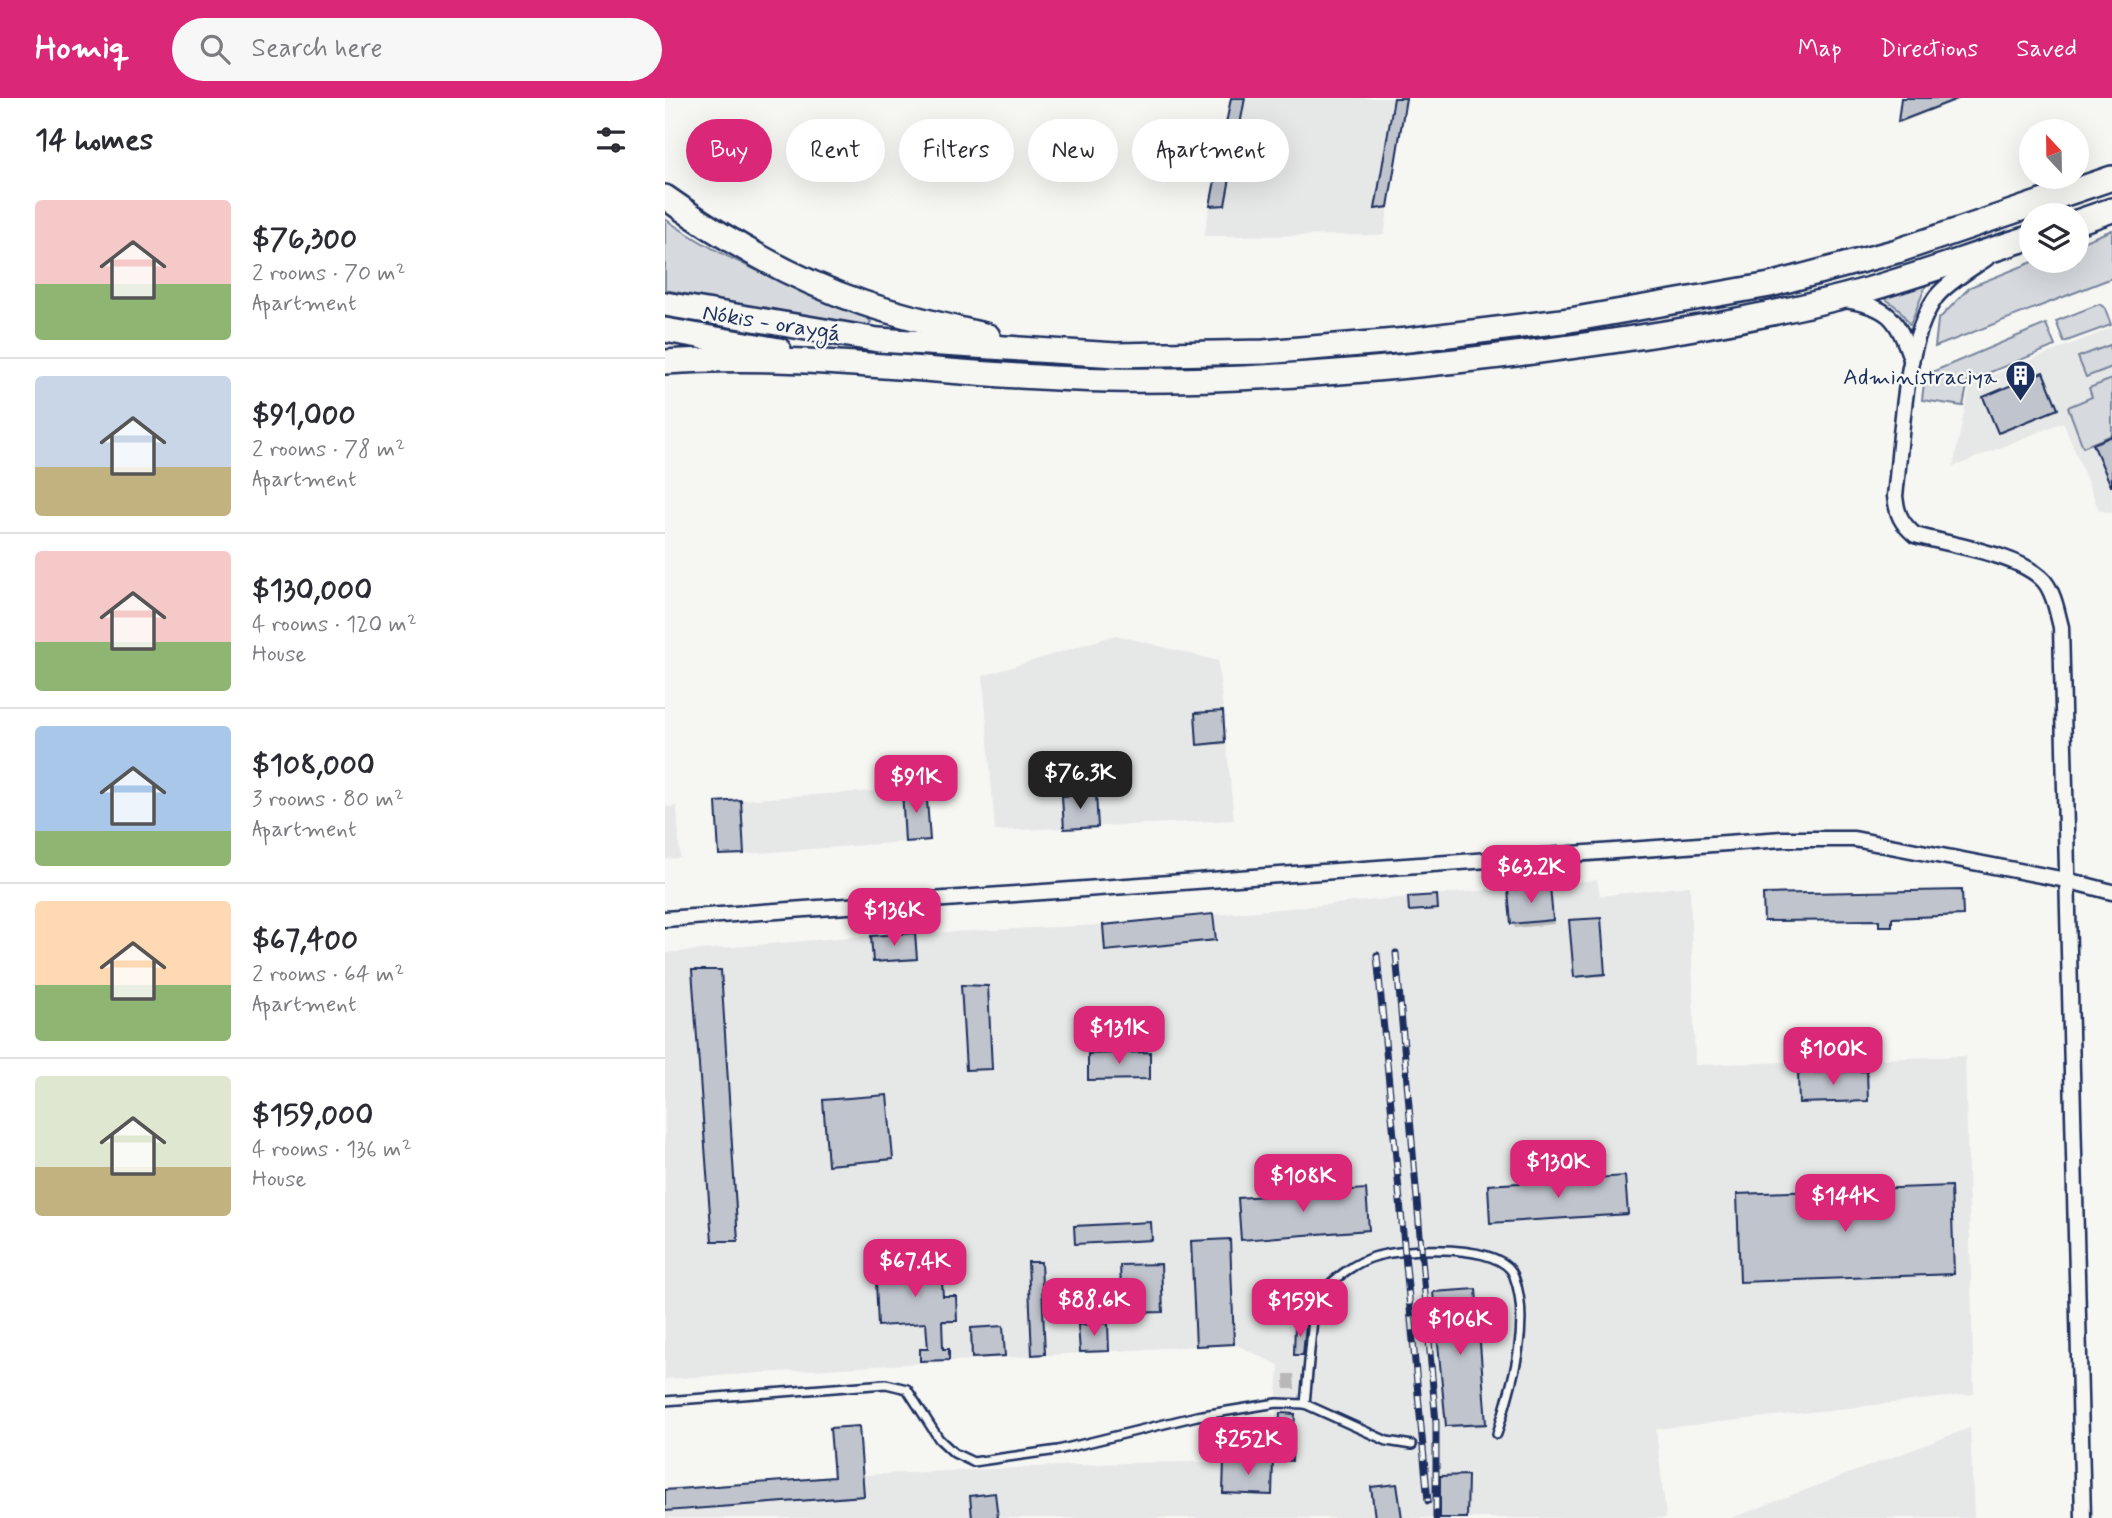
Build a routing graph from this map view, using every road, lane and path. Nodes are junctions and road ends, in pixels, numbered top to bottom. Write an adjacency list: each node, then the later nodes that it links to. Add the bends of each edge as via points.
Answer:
1 (2112, 178): 7 (highway, via 1897,251)
2 (665, 197): 12 (highway, via 734,242 860,302)
3 (2112, 210): 4 (highway)
4 (2089, 218)
5 (2019, 240): 6 (highway)
6 (2006, 244): 8 (highway); 13 (street, via 1937,295 1922,322)
7 (1712, 296): 10 (highway); 12 (highway, via 1570,320 1264,352 1116,355)
8 (1835, 299): 10 (highway); 13 (street, via 1871,304 1893,317)
9 (665, 304): 12 (highway, Nókis - orayǵa, via 878,340)
10 (1718, 324): 14 (highway, via 1668,335 1404,369 1248,379 1081,379)
11 (665, 330): 14 (highway)
12 (1049, 351)
13 (1912, 360): 16 (street, via 1895,496 1903,525 1915,535 2028,567 2045,582 2055,602 2061,627)
14 (842, 361): 15 (highway)
15 (665, 362)
16 (2066, 880): 17 (street); 18 (street, via 1854,839 1783,839); 23 (street)
17 (2112, 892)
18 (665, 919)
19 (665, 1401): 20 (lane, via 886,1384 907,1389 939,1439 973,1462 1058,1450 1197,1416 1277,1403)
20 (1305, 1404): 21 (lane, via 1315,1297 1359,1263 1379,1255 1448,1249 1484,1255 1514,1274 1519,1356); 22 (lane, via 1387,1441)
21 (1497, 1434)
22 (1412, 1445)
23 (2083, 1518)

